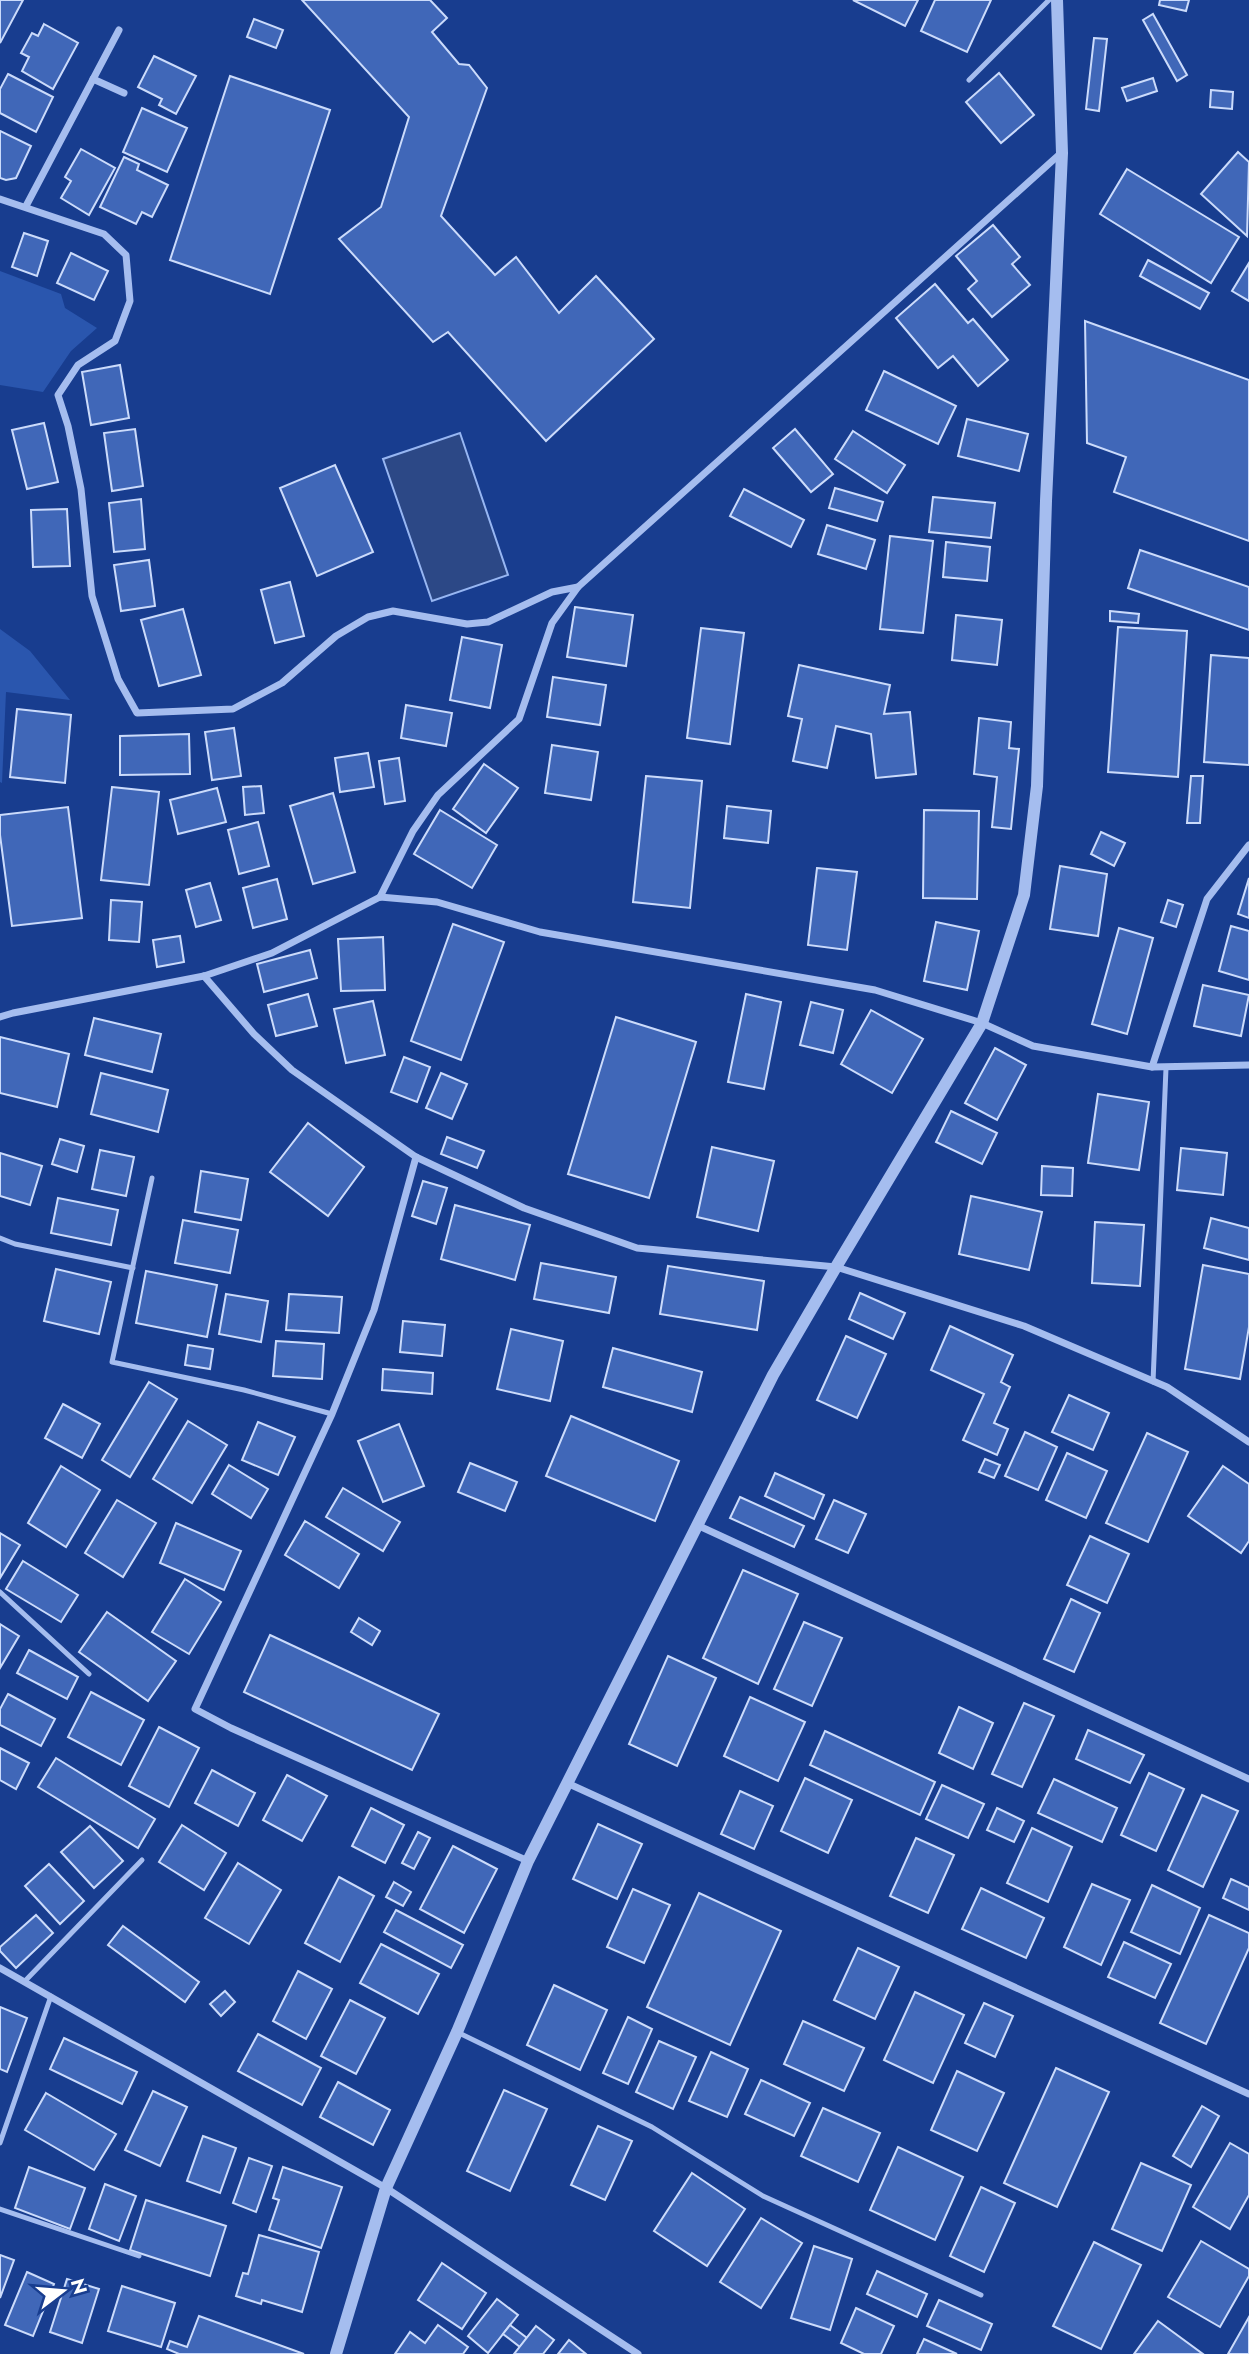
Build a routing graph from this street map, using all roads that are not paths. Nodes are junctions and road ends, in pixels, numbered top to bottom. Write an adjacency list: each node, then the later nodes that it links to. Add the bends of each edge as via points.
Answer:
1 (1049, 0): 5 (lane)
2 (1057, 0): 7 (street)
3 (119, 30): 4 (street)
4 (93, 79): 6 (street); 9 (street)
5 (969, 80)
6 (124, 93)
7 (1062, 153): 10 (street); 15 (street, via 1037,786 1024,894)
8 (0, 199): 9 (street)
9 (26, 206): 10 (street, via 104,234 125,255 130,301 115,341 78,365 58,395 81,489 92,596 118,679 137,713 233,709 282,683 336,636 368,617 393,611 467,624 488,622 552,592)
10 (579, 587): 12 (street, via 552,623 519,719 438,796 412,831)
11 (1249, 845): 17 (street, via 1207,899)
12 (380, 897): 13 (street, via 272,953); 15 (street, via 437,902 540,932 875,990)
13 (204, 976): 14 (street); 19 (street, via 292,1070)
14 (0, 1017)
15 (982, 1023): 17 (street, via 1033,1046); 22 (street)
16 (1249, 1065): 18 (street)
17 (1152, 1067): 18 (street)
18 (1166, 1068): 24 (lane)
19 (416, 1157): 22 (street, via 524,1208 637,1248); 25 (street, via 374,1310)
20 (152, 1178): 23 (lane)
21 (0, 1238): 23 (lane)
22 (836, 1267): 24 (street, via 1024,1326); 27 (street, via 773,1376)
23 (133, 1268): 25 (lane, via 112,1362)
24 (1153, 1381): 26 (street)
25 (332, 1414): 33 (street, via 195,1709)
26 (1249, 1442)
27 (697, 1525): 30 (street); 31 (street)
28 (0, 1592): 29 (lane)
29 (89, 1674)
30 (1249, 1779)
31 (566, 1782): 33 (street); 38 (street)
32 (142, 1860): 35 (lane)
33 (528, 1861): 37 (street)
34 (0, 1968): 35 (street)
35 (25, 1982): 36 (street)
36 (51, 1996): 39 (lane); 40 (street)
37 (457, 2032): 40 (street); 43 (lane, via 652,2127 763,2196)
38 (1249, 2094)
39 (0, 2143)
40 (386, 2188): 44 (street); 45 (street)
41 (0, 2208): 42 (lane)
42 (139, 2256)
43 (981, 2295)
44 (336, 2354)
45 (638, 2354)

